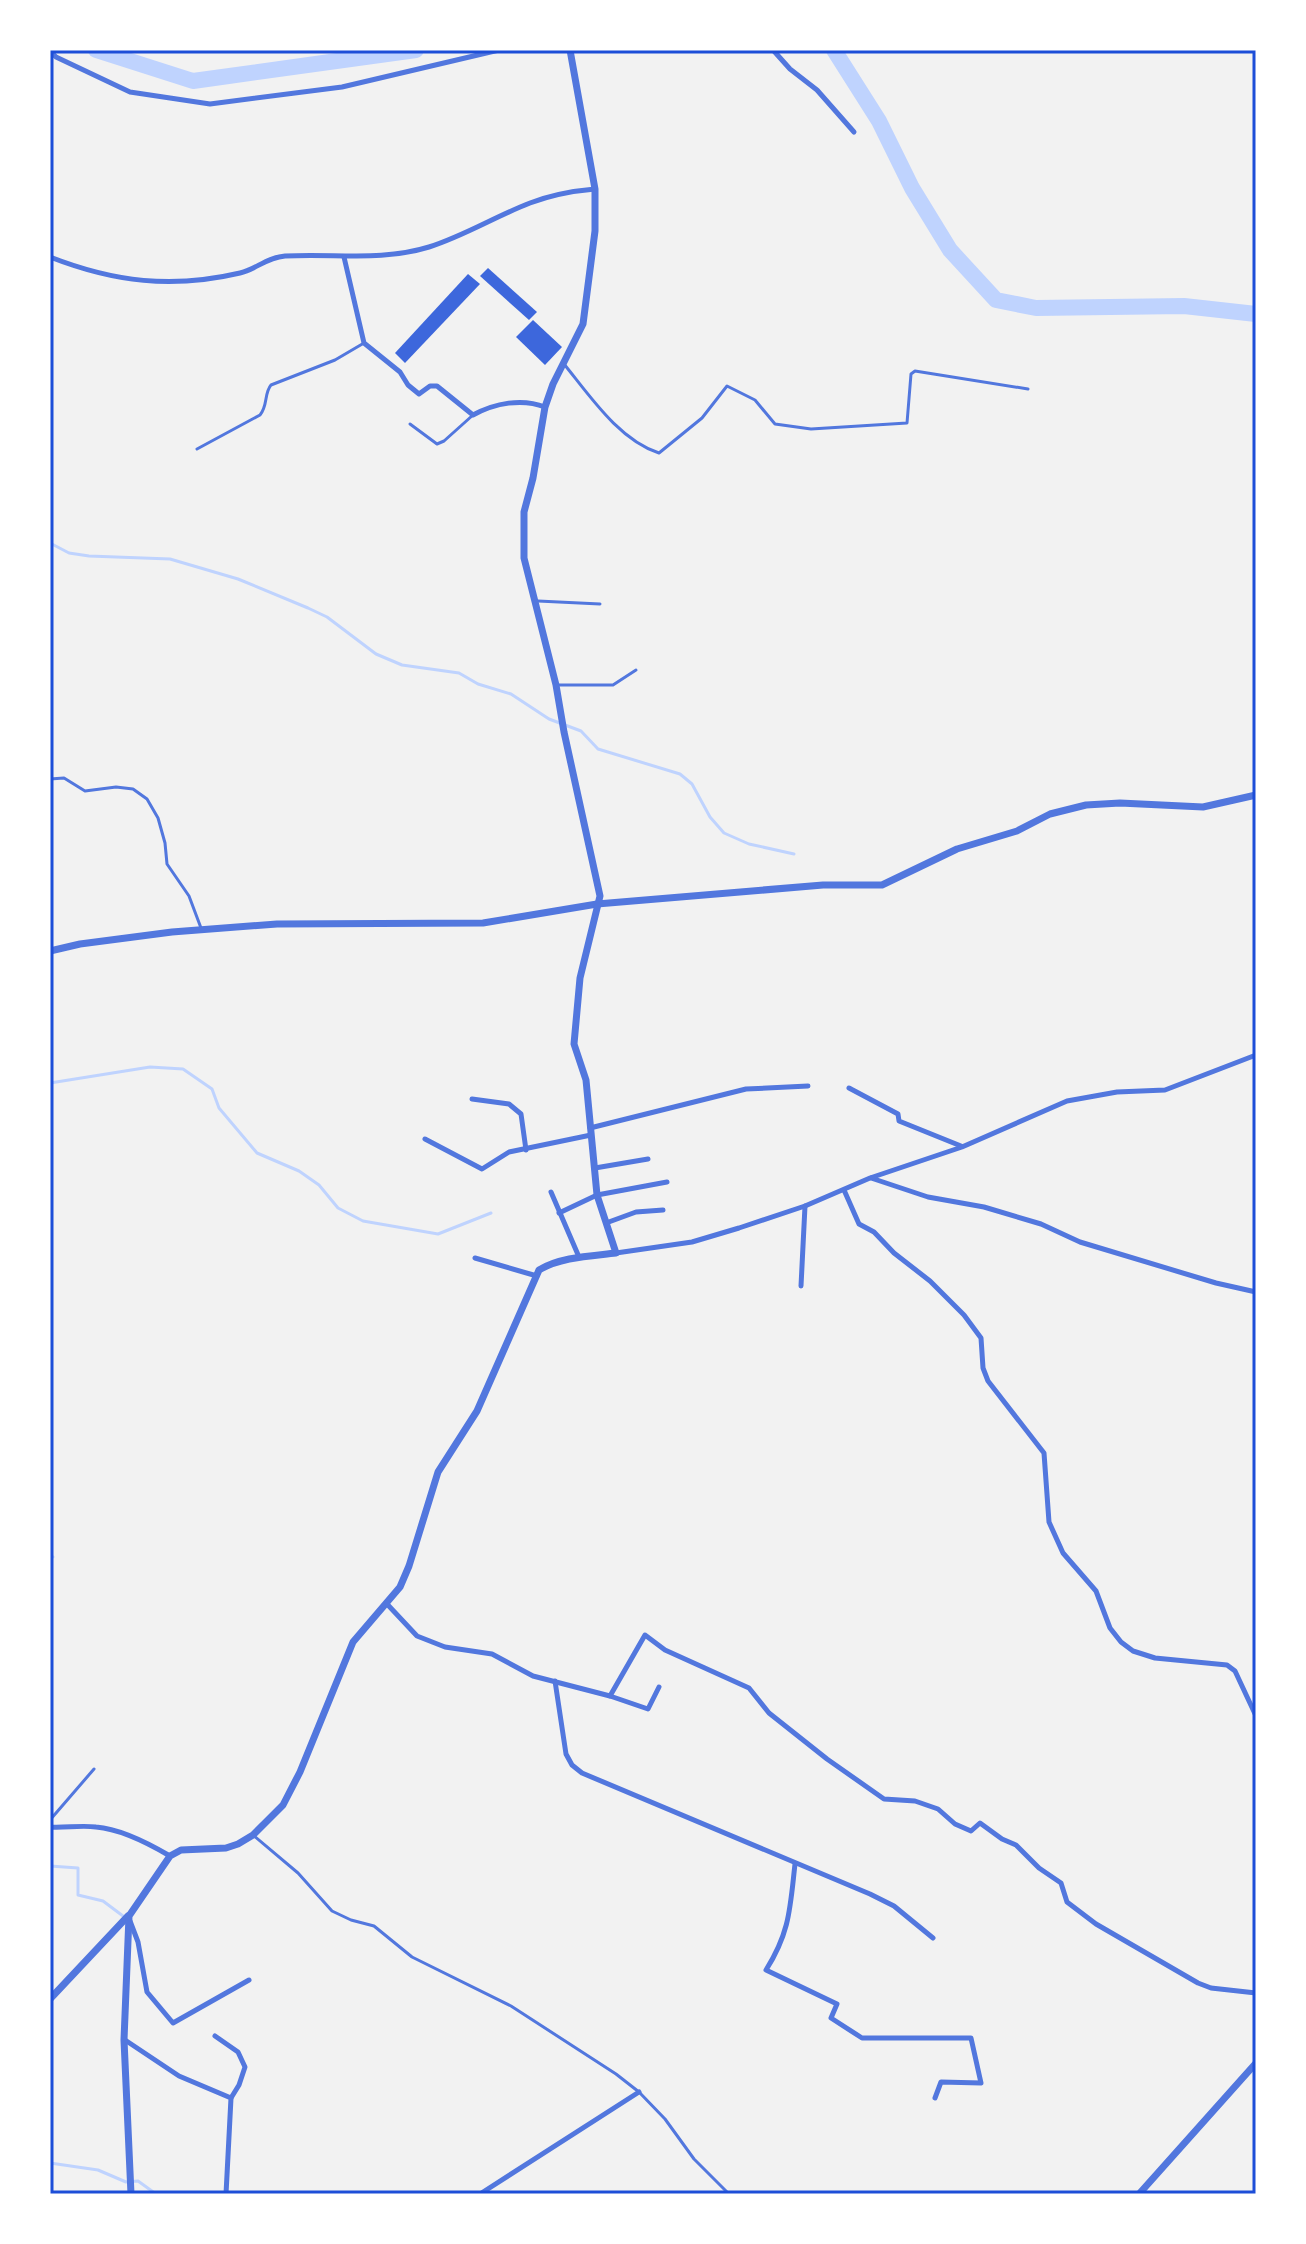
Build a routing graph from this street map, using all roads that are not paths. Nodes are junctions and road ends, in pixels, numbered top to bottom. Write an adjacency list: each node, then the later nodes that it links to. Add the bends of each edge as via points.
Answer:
1 (499, 50): 4 (street, via 342,87 210,104 130,92)
2 (570, 50): 6 (street)
3 (773, 50): 5 (street)
4 (50, 51)
5 (854, 132)
6 (595, 189): 7 (street, via 532,202 398,256); 10 (street, via 583,324)
7 (344, 256): 8 (street, via 269,258 245,272 146,283 88,272); 9 (street)
8 (50, 257)
9 (364, 343): 13 (street, via 419,394 437,386); 15 (lane, via 271,385 260,415)
10 (564, 364): 11 (lane, via 612,420 659,453 702,418 727,386 755,400 775,424 811,429 907,423 911,374 917,370); 12 (street)
11 (1028, 389)
12 (545, 407): 13 (street, via 505,403); 16 (street, via 524,512 524,558)
13 (473, 415): 14 (lane, via 437,444)
14 (410, 424)
15 (197, 449)
16 (534, 601): 17 (lane); 19 (street)
17 (600, 604)
18 (636, 670): 19 (lane, via 613,685)
19 (556, 685): 22 (street, via 596,873)
20 (50, 779): 23 (lane, via 64,778 85,791 133,789 147,799 158,818 167,864 196,908)
21 (1256, 795): 22 (street, via 1203,807 1086,805 957,849 882,885)
22 (597, 904): 23 (street, via 483,923 277,924); 29 (street, via 580,978 574,1044 586,1080)
23 (202, 931): 24 (street)
24 (50, 951)
25 (1256, 1055): 31 (street, via 1165,1090 1067,1101)
26 (808, 1086): 29 (street, via 746,1089)
27 (849, 1088): 31 (street, via 898,1114 899,1121)
28 (472, 1099): 32 (street, via 509,1104 521,1114)
29 (590, 1132): 32 (street); 34 (street)
30 (425, 1139): 32 (street, via 482,1169 509,1152)
31 (962, 1147): 35 (street)
32 (526, 1150)
33 (648, 1159): 34 (street)
34 (595, 1168): 39 (street)
35 (870, 1178): 37 (street); 49 (street, via 928,1197 984,1207 1080,1242)
36 (667, 1182): 39 (street)
37 (844, 1190): 40 (street); 54 (street, via 859,1224 930,1281 981,1338 988,1381 1044,1453 1049,1522 1058,1543 1096,1591 1110,1628 1133,1651 1155,1658 1227,1665)
38 (551, 1192): 42 (street)
39 (597, 1195): 42 (street); 43 (street)
40 (805, 1206): 44 (street, via 692,1242); 48 (street)
41 (663, 1210): 43 (street, via 636,1212)
42 (559, 1213): 46 (street)
43 (606, 1224): 44 (street)
44 (616, 1253): 46 (street)
45 (475, 1258): 47 (street)
46 (579, 1258): 47 (street, via 547,1265)
47 (537, 1276): 50 (street, via 477,1411 438,1472 409,1566)
48 (801, 1286)
49 (1256, 1292)
50 (387, 1604): 51 (street, via 417,1636 445,1647 492,1654 533,1676); 58 (street, via 353,1642 283,1805)
51 (555, 1681): 53 (street); 60 (street, via 566,1754 582,1773)
52 (659, 1687): 53 (street, via 648,1709)
53 (610, 1696): 64 (street, via 645,1635 665,1650 749,1688 769,1713 884,1799 938,1809 971,1831 980,1823 1016,1845 1061,1883 1067,1902 1135,1948 1211,1988)
54 (1256, 1716)
55 (94, 1769): 56 (lane)
56 (50, 1820)
57 (50, 1827): 59 (street, via 110,1830)
58 (253, 1835): 59 (street, via 226,1848 189,1849); 69 (lane, via 332,1911 374,1926 412,1957 511,2006)
59 (170, 1856): 61 (street)
60 (795, 1864): 62 (street, via 894,1906); 71 (street, via 787,1926 766,1970 837,2004 831,2018 862,2038 971,2038 981,2083 941,2082)
61 (129, 1916): 63 (street, via 147,1992 173,2023); 65 (street); 67 (street)
62 (933, 1938)
63 (249, 1980)
64 (1256, 1993)
65 (50, 1999)
66 (215, 2036): 70 (street, via 238,2052 245,2067)
67 (124, 2040): 70 (street, via 179,2076); 73 (street)
68 (1256, 2063): 76 (street)
69 (639, 2092): 72 (street); 75 (lane)
70 (231, 2098): 74 (street)
71 (935, 2098)
72 (482, 2193)
73 (131, 2194)
74 (226, 2194)
75 (729, 2194)
76 (1139, 2194)

